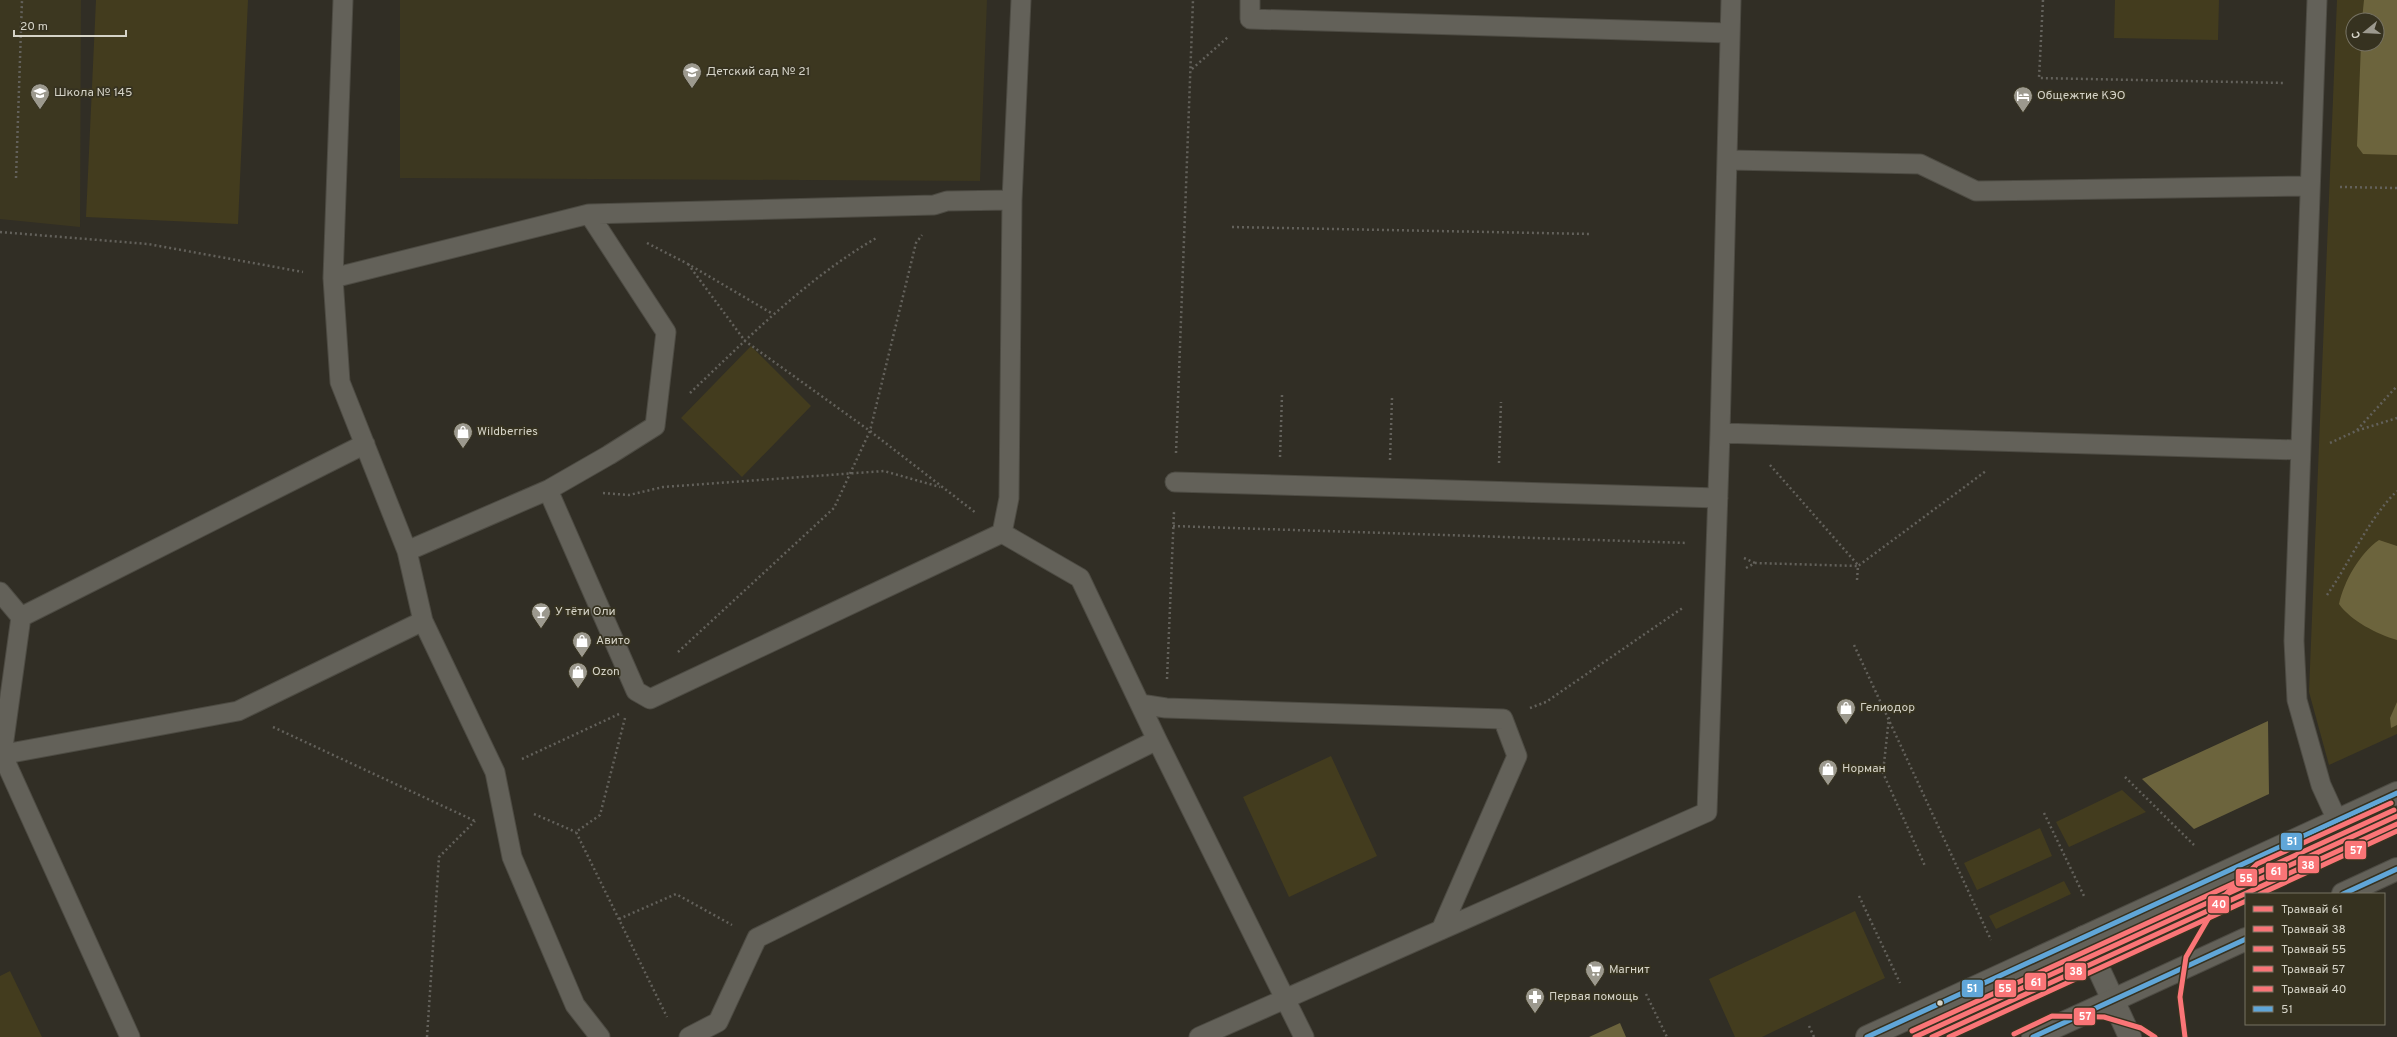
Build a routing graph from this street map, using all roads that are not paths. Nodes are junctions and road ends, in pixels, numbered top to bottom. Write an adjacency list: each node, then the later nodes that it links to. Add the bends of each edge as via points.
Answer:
1 (343, 0): 11 (lane)
2 (1021, 0): 9 (lane)
3 (1250, 0): 6 (lane, via 1250,19)
4 (1731, 0): 6 (lane)
5 (2317, 0): 8 (lane)
6 (1730, 33): 7 (lane)
7 (1727, 160): 8 (lane, via 1920,164 1976,191); 12 (lane)
8 (2310, 186): 14 (lane)
9 (1012, 200): 10 (lane, via 947,201 934,205); 18 (lane, via 1009,498)
10 (589, 214): 11 (lane); 16 (lane, via 666,332 655,426)
11 (333, 278): 13 (lane, via 340,382)
12 (1720, 434): 14 (lane); 17 (lane)
13 (365, 444): 19 (lane); 21 (lane)
14 (2299, 450): 27 (lane, via 2294,641 2297,700 2321,785)
15 (1175, 482): 17 (lane)
16 (548, 490): 18 (lane, via 636,691 650,699); 19 (lane)
17 (1718, 498): 30 (lane, via 1707,812)
18 (1002, 533): 23 (lane, via 1080,578)
19 (407, 551): 22 (lane)
20 (0, 592): 21 (lane)
21 (21, 617): 25 (lane)
22 (423, 620): 25 (lane, via 238,711); 36 (lane, via 495,772 512,857 575,1005)
23 (1140, 704): 24 (lane); 30 (lane, via 1166,708 1503,719 1517,756)
24 (1157, 740): 33 (lane); 37 (lane, via 757,938 718,1022)
25 (1, 754): 35 (lane)
26 (2397, 793): 27 (main road)
27 (2337, 820): 31 (main road)
28 (2397, 869): 29 (main road)
29 (2345, 893)
30 (1441, 930): 33 (lane)
31 (2084, 937): 34 (main road); 40 (main road)
32 (2245, 939): 34 (main road)
33 (1286, 998): 38 (lane); 39 (lane)
34 (2113, 1000): 41 (main road); 42 (main road)
35 (130, 1037)
36 (600, 1037)
37 (689, 1037)
38 (1199, 1037)
39 (1304, 1037)
40 (1867, 1037)
41 (2033, 1037)
42 (2130, 1037)

